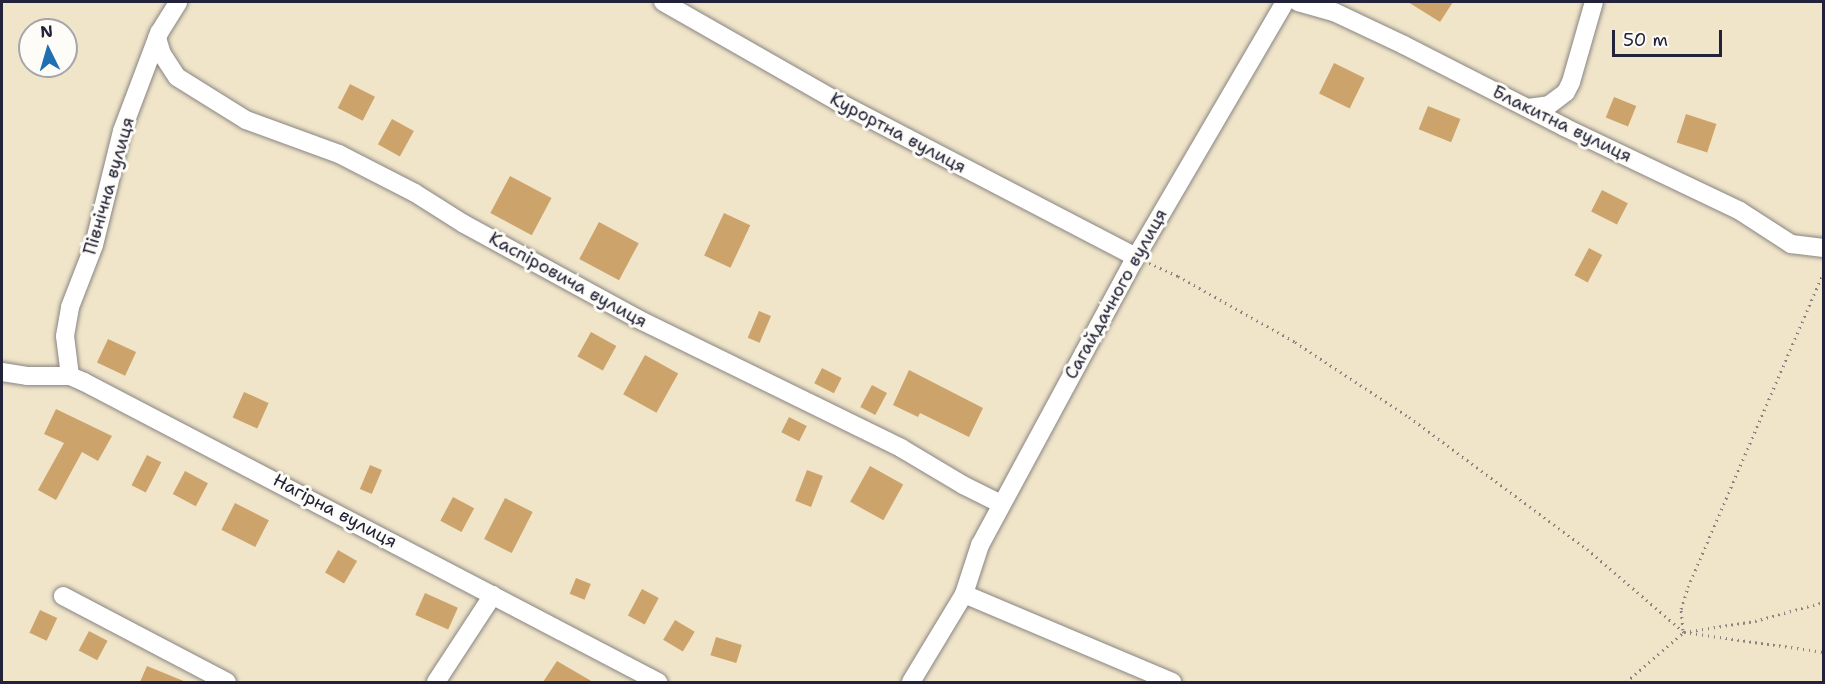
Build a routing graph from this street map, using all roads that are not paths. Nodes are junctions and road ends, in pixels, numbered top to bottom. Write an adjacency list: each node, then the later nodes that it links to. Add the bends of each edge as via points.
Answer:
1 (178, 2): 6 (street, Північна вулиця)
2 (663, 2): 9 (street, Курортна вулиця, via 838,102)
3 (1285, 2): 9 (street, Сагайдачного вулиця)
4 (1298, 2): 7 (street, Блакитна вулиця, via 1334,12)
5 (1594, 2): 7 (street, via 1566,92 1549,105)
6 (157, 38): 11 (street, Північна вулиця, via 122,131 94,245 70,307 65,336); 12 (street, Каспіровича вулиця, via 177,77 246,120 339,154 638,319 880,437)
7 (1528, 108): 8 (street, Блакитна вулиця, via 1740,211 1791,244)
8 (1824, 248)
9 (1136, 257): 12 (street, Сагайдачного вулиця)
10 (2, 372): 11 (street, Нагірна вулиця)
11 (70, 376): 14 (street, Нагірна вулиця)
12 (1001, 504): 13 (street, Сагайдачного вулиця, via 980,545)
13 (964, 594): 19 (street, Сагайдачного вулиця); 20 (street)
14 (492, 595): 17 (street); 18 (street, Нагірна вулиця)
15 (63, 596): 16 (street)
16 (227, 682)
17 (436, 682)
18 (658, 682)
19 (910, 682)
20 (1172, 682)

